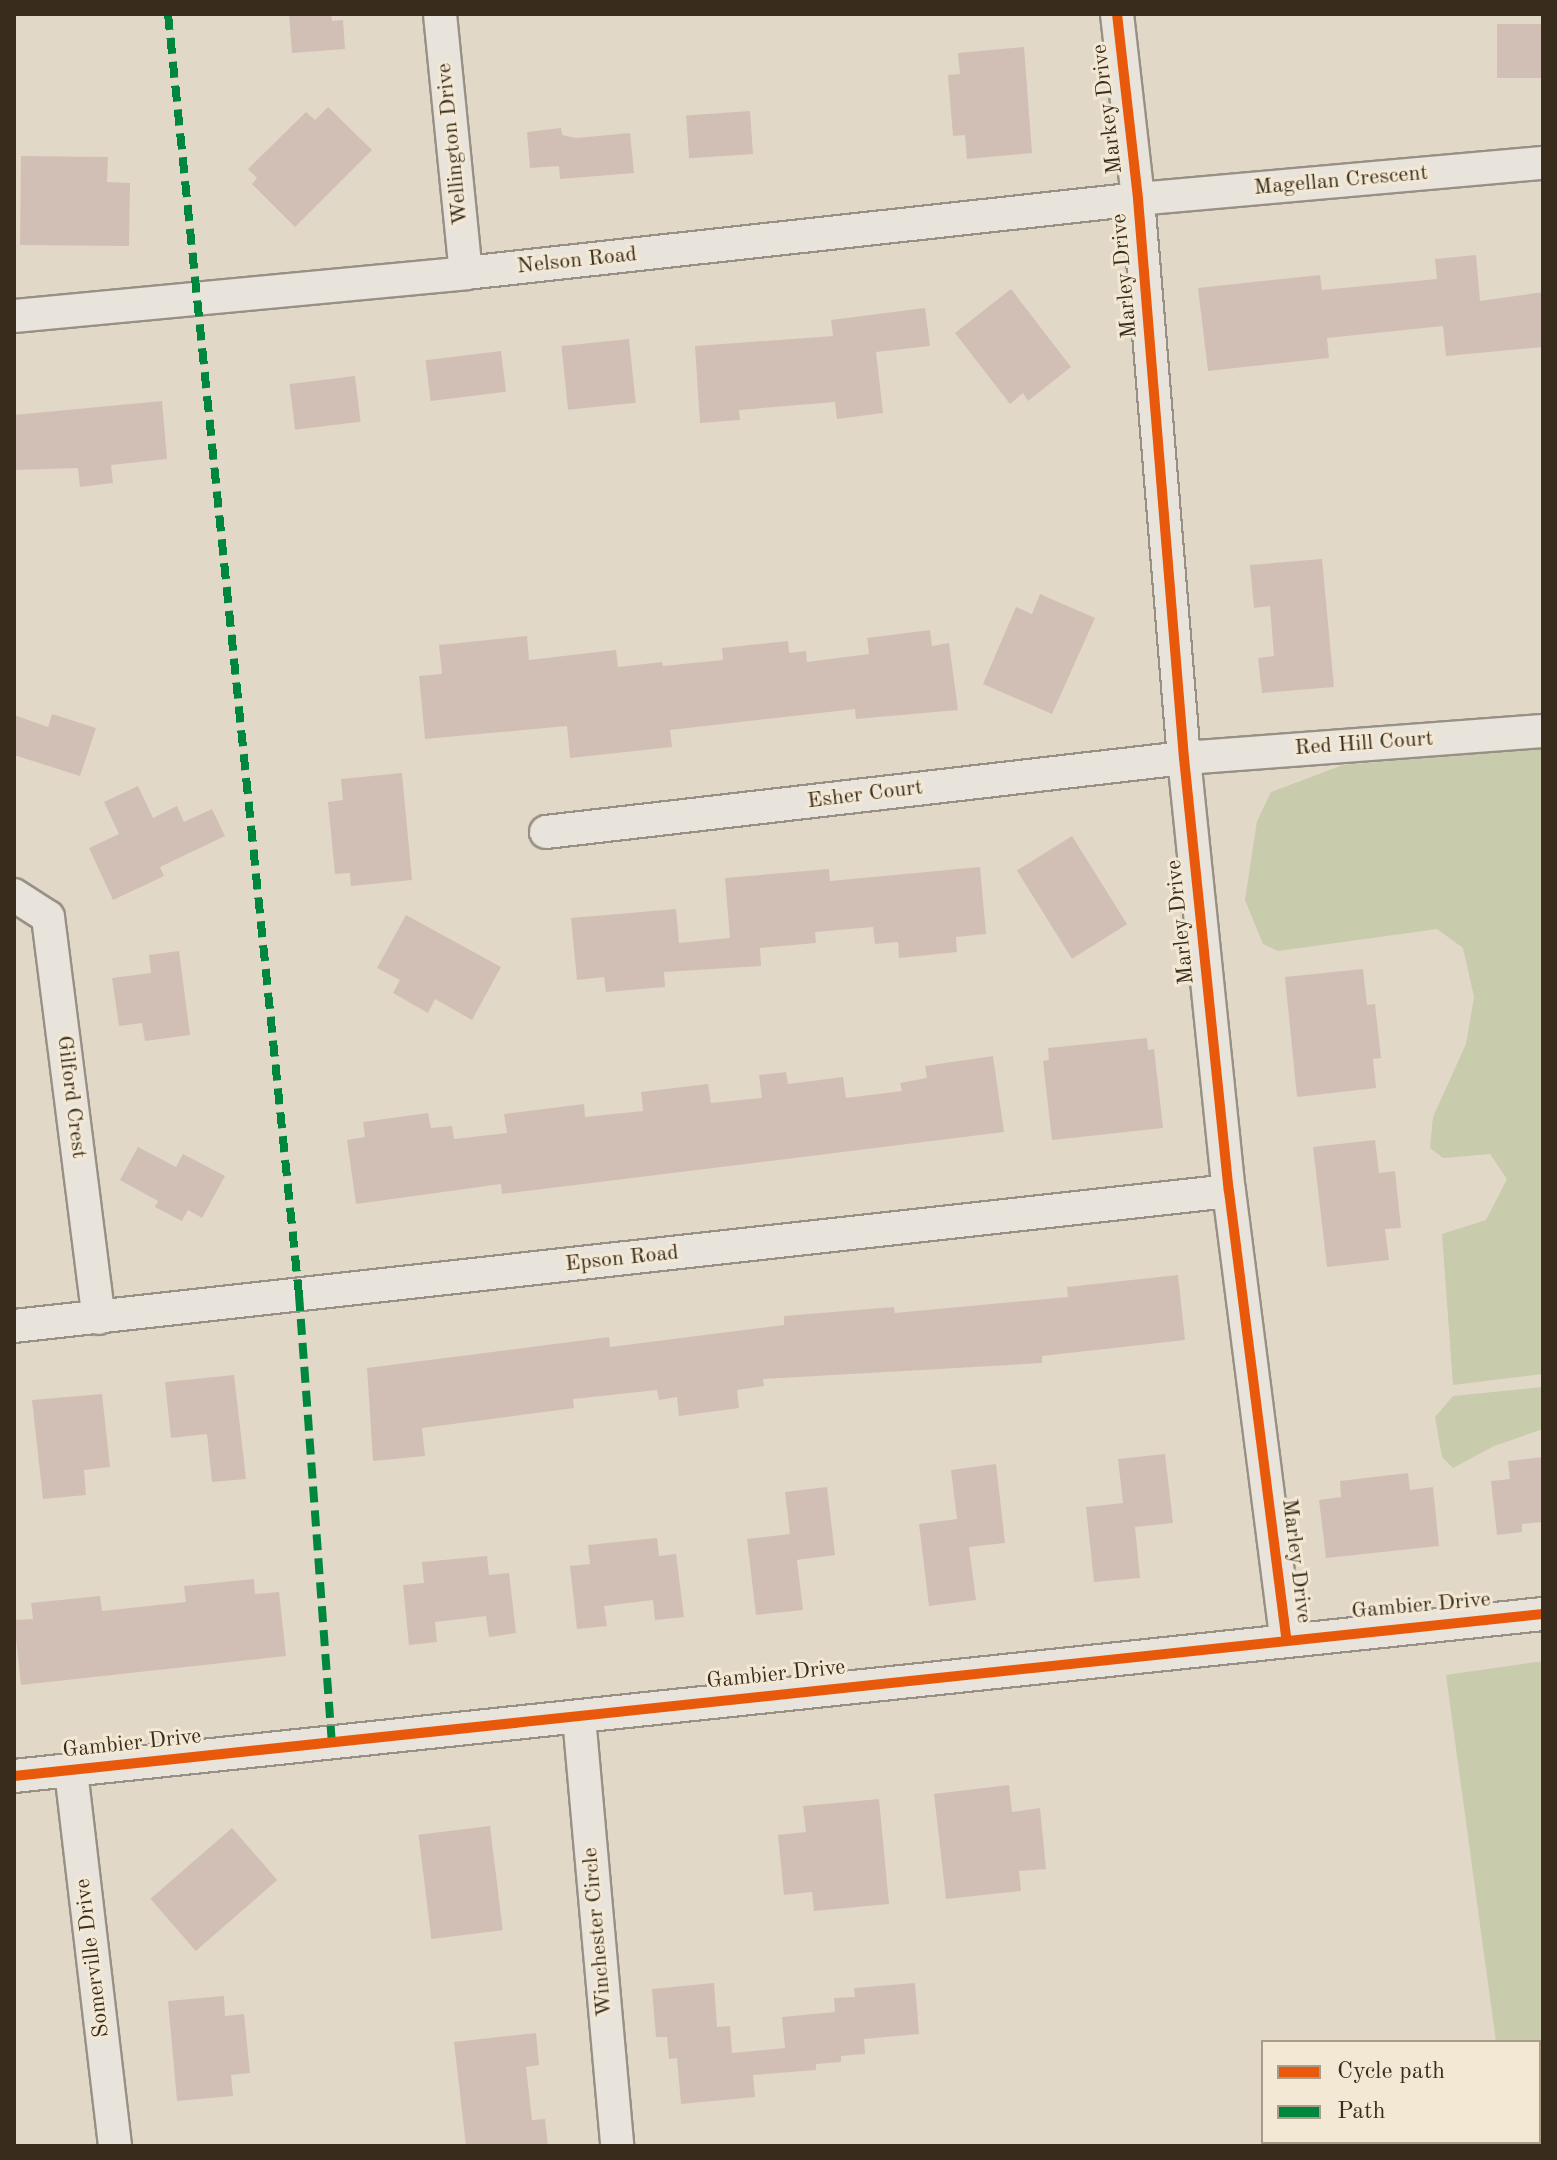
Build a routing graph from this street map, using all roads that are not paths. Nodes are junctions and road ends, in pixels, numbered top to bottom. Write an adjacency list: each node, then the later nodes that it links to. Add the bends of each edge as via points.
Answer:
1 (440, 14): 5 (street, Wellington Drive)
2 (1117, 14): 4 (street, Markey Drive)
3 (1543, 163): 4 (street, Magellan Crescent)
4 (1138, 199): 5 (street, Nelson Road); 8 (street, Marley Drive)
5 (466, 273): 6 (street, Nelson Road)
6 (14, 316)
7 (1543, 731): 8 (street, Red Hill Court)
8 (1184, 758): 9 (street, Esher Court); 11 (street, Marley Drive)
9 (546, 832)
10 (14, 895): 12 (street, Gilford Crest, via 48,917)
11 (1229, 1191): 12 (street, Epson Road); 15 (street, Marley Drive)
12 (99, 1318): 13 (street, Epson Road)
13 (14, 1326)
14 (1543, 1614): 15 (street, Gambier Drive)
15 (1286, 1639): 16 (street, Gambier Drive)
16 (579, 1717): 17 (street, Gambier Drive); 20 (street, Winchester Circle)
17 (71, 1771): 18 (street, Gambier Drive); 19 (street, Somerville Drive)
18 (14, 1776)
19 (115, 2146)
20 (617, 2146)

